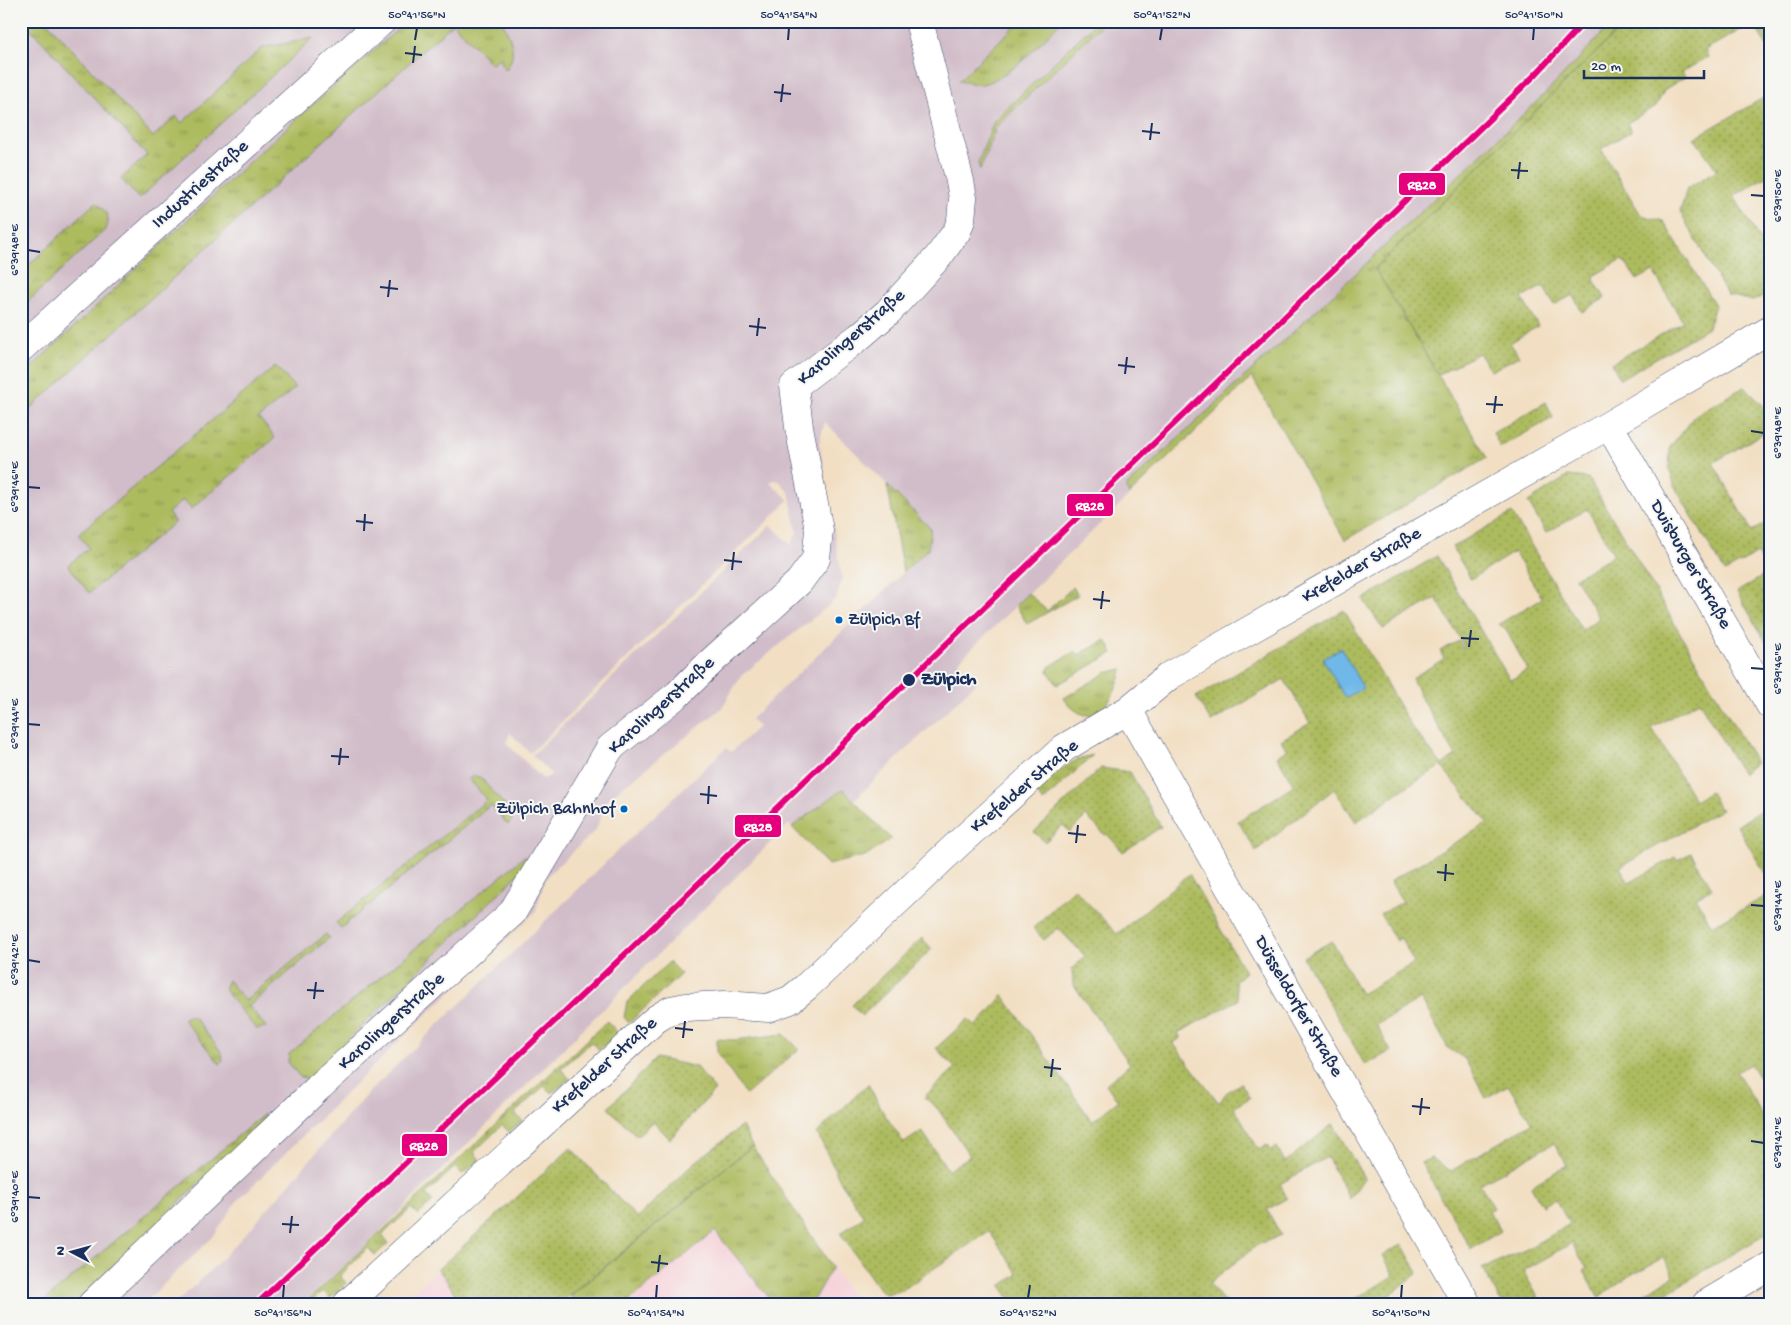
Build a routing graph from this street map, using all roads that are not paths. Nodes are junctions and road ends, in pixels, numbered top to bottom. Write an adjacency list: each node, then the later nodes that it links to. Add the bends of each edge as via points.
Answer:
1 (382, 21): 4 (street, Industriestraße)
2 (919, 21): 9 (street, Karolingerstraße, via 960,181 963,198 961,220 939,256 888,312 794,386 819,530 816,560 800,582 678,694 610,748 512,914 319,1088)
3 (1770, 330): 5 (street, Krefelder Straße)
4 (21, 348)
5 (1610, 425): 6 (street, Duisburger Straße); 7 (street, Krefelder Straße, via 1169,676)
6 (1770, 705)
7 (1128, 710): 10 (street, Krefelder Straße, via 1064,748 790,1000 768,1008 686,1007 671,1010 656,1019); 11 (street, Düsseldorfer Straße)
8 (1770, 1266): 12 (street)
9 (92, 1304)
10 (347, 1304)
11 (1467, 1304)
12 (1706, 1304)

